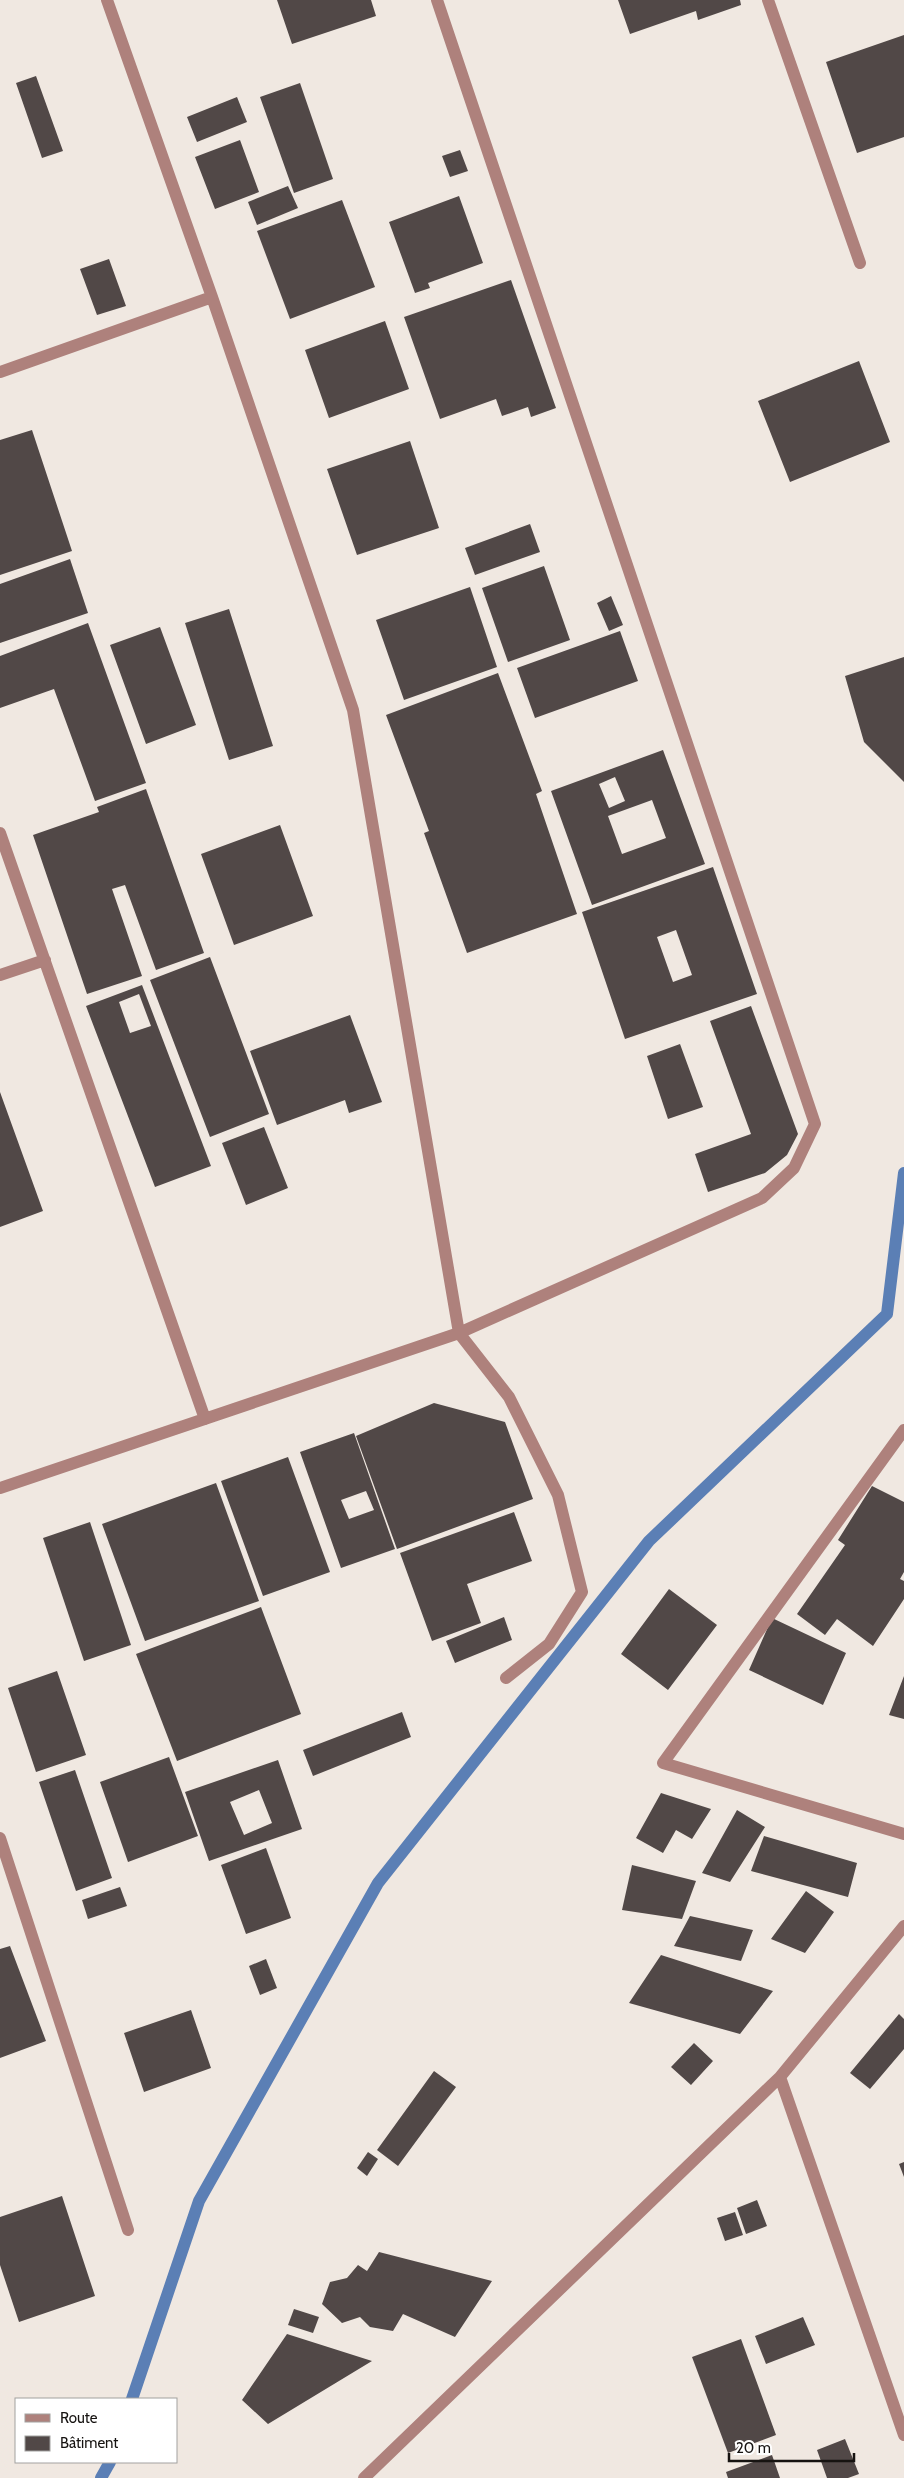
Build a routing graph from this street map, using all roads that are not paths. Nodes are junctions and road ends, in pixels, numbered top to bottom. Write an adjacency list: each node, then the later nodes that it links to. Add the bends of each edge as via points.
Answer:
1 (107, 0): 5 (street)
2 (437, 0): 10 (street, via 815,1124 794,1168 762,1198)
3 (768, 0): 4 (street)
4 (860, 264)
5 (212, 297): 6 (street); 10 (street, via 353,710)
6 (0, 372)
7 (0, 833): 8 (street)
8 (45, 960): 9 (street); 11 (street)
9 (0, 975)
10 (459, 1333): 11 (street); 14 (street, via 509,1397 558,1495 582,1592 549,1644)
11 (205, 1419): 13 (street)
12 (904, 1430): 15 (street, via 663,1763)
13 (0, 1488)
14 (506, 1678)
15 (904, 1834)
16 (0, 1838): 19 (street)
17 (904, 1926): 18 (street)
18 (780, 2077): 20 (street); 21 (street)
19 (128, 2230)
20 (904, 2435)
21 (364, 2478)

